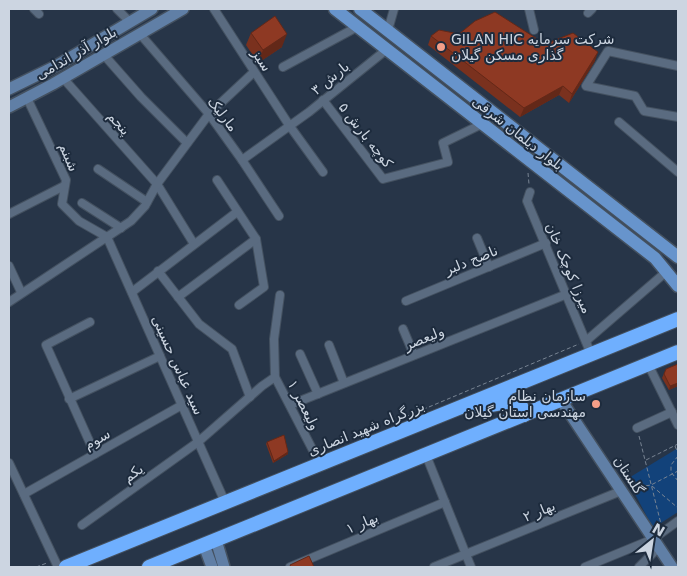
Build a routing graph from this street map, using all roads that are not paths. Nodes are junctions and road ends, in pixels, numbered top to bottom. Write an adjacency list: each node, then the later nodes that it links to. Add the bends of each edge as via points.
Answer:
1 (117, 9): 9 (street)
2 (152, 9): 9 (main road, بلوار آذر اندامی)
3 (183, 9): 13 (main road, بلوار آذر اندامی)
4 (214, 9): 18 (street, سبز)
5 (335, 9): 10 (main road, بلوار دیلمان شرقی)
6 (360, 9): 11 (main road, بلوار دیلمان شرقی)
7 (394, 9): 11 (street)
8 (529, 9): 12 (street)
9 (130, 22): 20 (main road, بلوار آذر اندامی)
10 (357, 27): 14 (main road, بلوار دیلمان شرقی); 17 (street)
11 (388, 30): 14 (main road); 50 (main road, بلوار دیلمان شرقی)
12 (534, 30)
13 (140, 34): 15 (main road, بلوار آذر اندامی); 25 (street, مارلیک)
14 (386, 50): 23 (street, بارش ۳); 29 (main road, بلوار دیلمان شرقی)
15 (104, 55): 19 (main road, بلوار آذر اندامی); 30 (street)
16 (678, 66): 26 (street, via 608,51 586,86 635,96 644,111)
17 (283, 67)
18 (254, 72): 25 (street); 28 (street, سبز)
19 (63, 78): 22 (main road, بلوار آذر اندامی); 36 (street, پنجم)
20 (20, 84): 21 (main road, بلوار آذر اندامی); 22 (main road)
21 (9, 89)
22 (27, 98): 24 (main road, بلوار آذر اندامی); 37 (street, شبنم, via 64,175)
23 (323, 100): 28 (street, بارش ۳); 29 (street, کوچه بارش ۵, via 383,179 448,162 443,143)
24 (9, 107)
25 (209, 114): 30 (street); 31 (street, مارلیک)
26 (678, 117)
27 (619, 122): 34 (street)
28 (289, 124): 31 (street, بارش ۳); 33 (street, سبز)
29 (482, 124): 54 (main road, بلوار دیلمان شرقی)
30 (188, 143): 36 (street)
31 (242, 160): 43 (street, مارلیک)
32 (98, 169): 39 (street)
33 (323, 172)
34 (678, 172)
35 (217, 180): 41 (street)
36 (157, 184): 39 (street); 49 (street, پنجم)
37 (64, 186): 42 (street); 45 (street, شبنم, via 62,204 79,221)
38 (530, 192): 48 (street, میرزا کوچک خان, via 527,201)
39 (148, 202): 44 (street)
40 (82, 203): 44 (street)
41 (237, 212): 47 (street); 49 (street)
42 (9, 214)
43 (279, 216)
44 (121, 228): 45 (street)
45 (107, 237): 56 (street); 57 (street, سید عباس حسینی)
46 (477, 238): 52 (street)
47 (256, 239): 60 (street); 63 (street, via 264,287)
48 (546, 243): 52 (street, ناصح دلبر); 58 (street, میرزا کوچک خان)
49 (194, 244): 53 (street)
50 (678, 257)
51 (9, 266): 56 (street)
52 (489, 267): 61 (street, ناصح دلبر)
53 (158, 271): 57 (street); 60 (street)
54 (672, 274): 55 (main road, بلوار دیلمان شرقی); 68 (street)
55 (678, 286)
56 (21, 292): 62 (street)
57 (132, 292): 72 (street, سید عباس حسینی)
58 (566, 294): 68 (street, میرزا کوچک خان); 71 (street, ولیعصر)
59 (280, 295): 74 (street, ولیعصر ۱, via 274,339)
60 (178, 298): 77 (street, via 198,324 232,349)
61 (406, 301)
62 (9, 302)
63 (239, 305)
64 (678, 319): 68 (highway, بزرگراه شهید انصاری)
65 (90, 322): 78 (street, via 46,345)
66 (403, 329): 71 (street)
67 (329, 345): 75 (street)
68 (589, 348): 84 (highway, بزرگراه شهید انصاری)
69 (678, 352): 73 (highway)
70 (300, 354): 76 (street)
71 (414, 355): 75 (street, ولیعصر)
72 (160, 356): 78 (street); 80 (street, سید عباس حسینی)
73 (648, 364): 79 (highway); 82 (street)
74 (276, 377): 77 (street, یکم); 81 (street, ولیعصر ۱)
75 (344, 383): 76 (street, ولیعصر)
76 (318, 394): 81 (street, ولیعصر)
77 (250, 397): 87 (street, یکم)
78 (69, 399): 88 (street)
79 (561, 400): 83 (highway); 92 (main road, گلستان)
80 (182, 405): 87 (street, سید عباس حسینی); 88 (street, سوم)
81 (290, 405): 91 (street, ولیعصر ۱)
82 (672, 412): 85 (street); 86 (street)
83 (524, 415): 84 (highway, via 520,404 508,400); 89 (highway)
84 (436, 417): 91 (highway, بزرگراه شهید انصاری)
85 (678, 425)
86 (637, 428)
87 (198, 442): 94 (street, سید عباس حسینی); 97 (street, یکم)
88 (96, 454): 93 (street, سوم)
89 (426, 455): 95 (street); 99 (highway)
90 (9, 463): 93 (street)
91 (320, 464): 94 (highway, بزرگراه شهید انصاری)
92 (621, 490): 98 (main road, گلستان); 100 (street, بهار ۲)
93 (24, 494): 101 (street)
94 (225, 502): 102 (highway, بزرگراه شهید انصاری)
95 (444, 502): 100 (street); 106 (street, بهار ۱)
96 (678, 521): 98 (street)
97 (82, 525)
98 (658, 539): 109 (street); 110 (street); 111 (main road, گلستان)
99 (210, 542): 103 (highway); 104 (main road); 105 (main road)
100 (465, 554): 107 (street, بهار ۲); 108 (street)
101 (58, 567)
102 (66, 567)
103 (149, 567)
104 (212, 567)
105 (224, 567)
106 (290, 567)
107 (434, 567)
108 (471, 567)
109 (585, 567)
110 (639, 567)
111 (672, 567)

